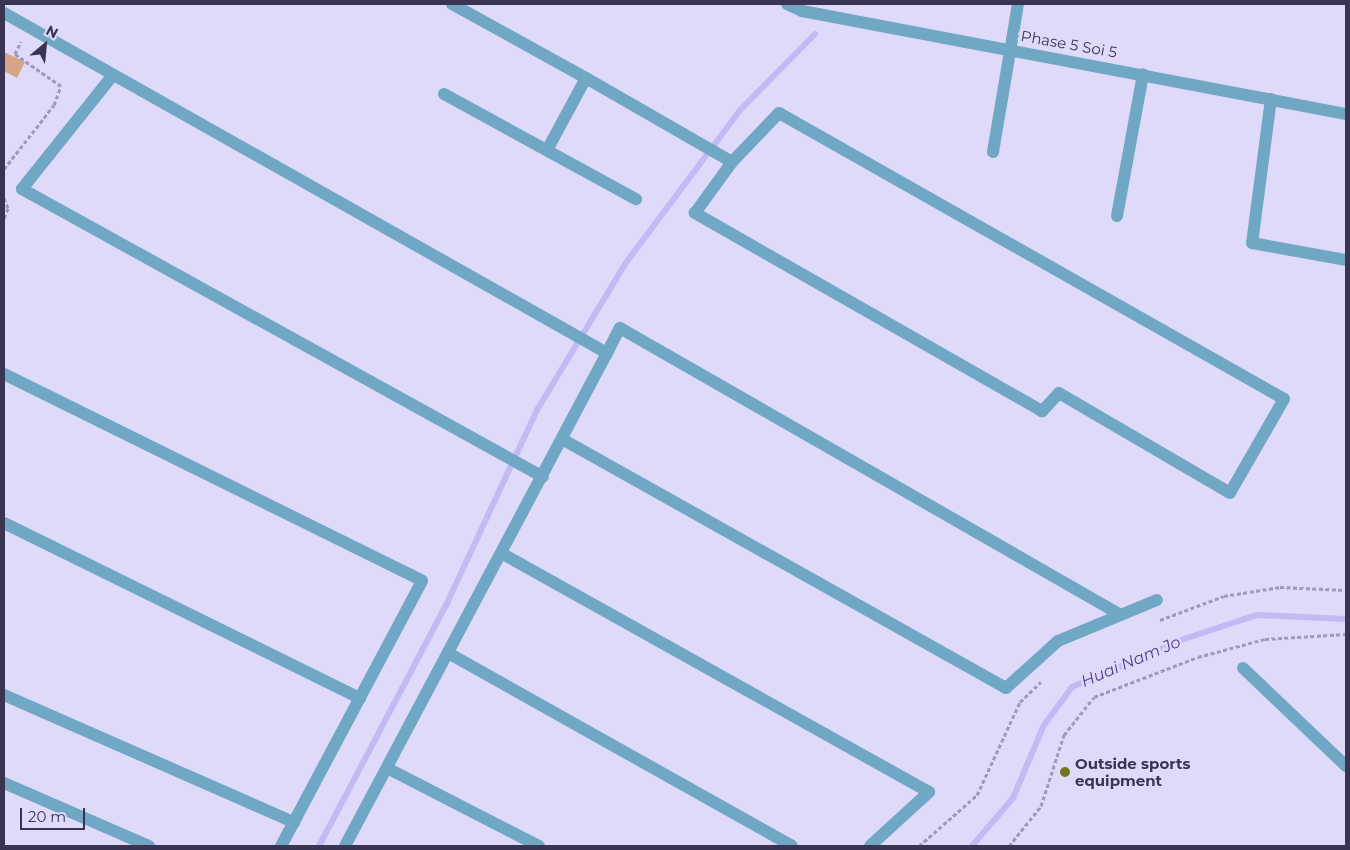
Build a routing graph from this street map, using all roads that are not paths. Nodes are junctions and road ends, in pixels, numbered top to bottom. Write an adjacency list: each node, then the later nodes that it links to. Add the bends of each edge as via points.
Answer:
1 (452, 4): 8 (street)
2 (787, 4): 5 (street, Phase 5 Soi 5, via 802,11)
3 (1018, 4): 5 (street)
4 (4, 13): 7 (street)
5 (1011, 50): 6 (street, Phase 5 Soi 5); 13 (street)
6 (1143, 74): 10 (street, Phase 5 Soi 5); 16 (street)
7 (113, 75): 18 (street); 21 (street, via 22,189)
8 (586, 78): 12 (street); 14 (street)
9 (444, 94): 12 (street)
10 (1271, 99): 11 (street, Phase 5 Soi 5); 17 (street, via 1252,243)
11 (1346, 114)
12 (547, 150): 15 (street)
13 (993, 152)
14 (732, 162): 14 (street, via 779,113 1284,399 1230,493 1060,393 1042,411 695,213)
15 (636, 199)
16 (1117, 216)
17 (1346, 260)
18 (607, 353): 20 (street); 25 (street, via 620,328)
19 (4, 374): 29 (street, via 422,581)
20 (562, 439): 21 (street); 25 (street, via 1006,688 1058,641)
21 (543, 477): 23 (street)
22 (4, 523): 29 (street)
23 (503, 554): 26 (street); 39 (street, via 929,792)
24 (1157, 600): 25 (street)
25 (1121, 615)
26 (450, 654): 31 (street); 38 (street)
27 (1243, 668): 30 (street)
28 (4, 695): 33 (street)
29 (360, 698): 33 (street)
30 (1346, 766)
31 (387, 768): 36 (street); 37 (street)
32 (4, 782): 34 (street)
33 (294, 822): 35 (street)
34 (149, 846)
35 (281, 846)
36 (345, 846)
37 (539, 846)
38 (792, 846)
39 (870, 846)

